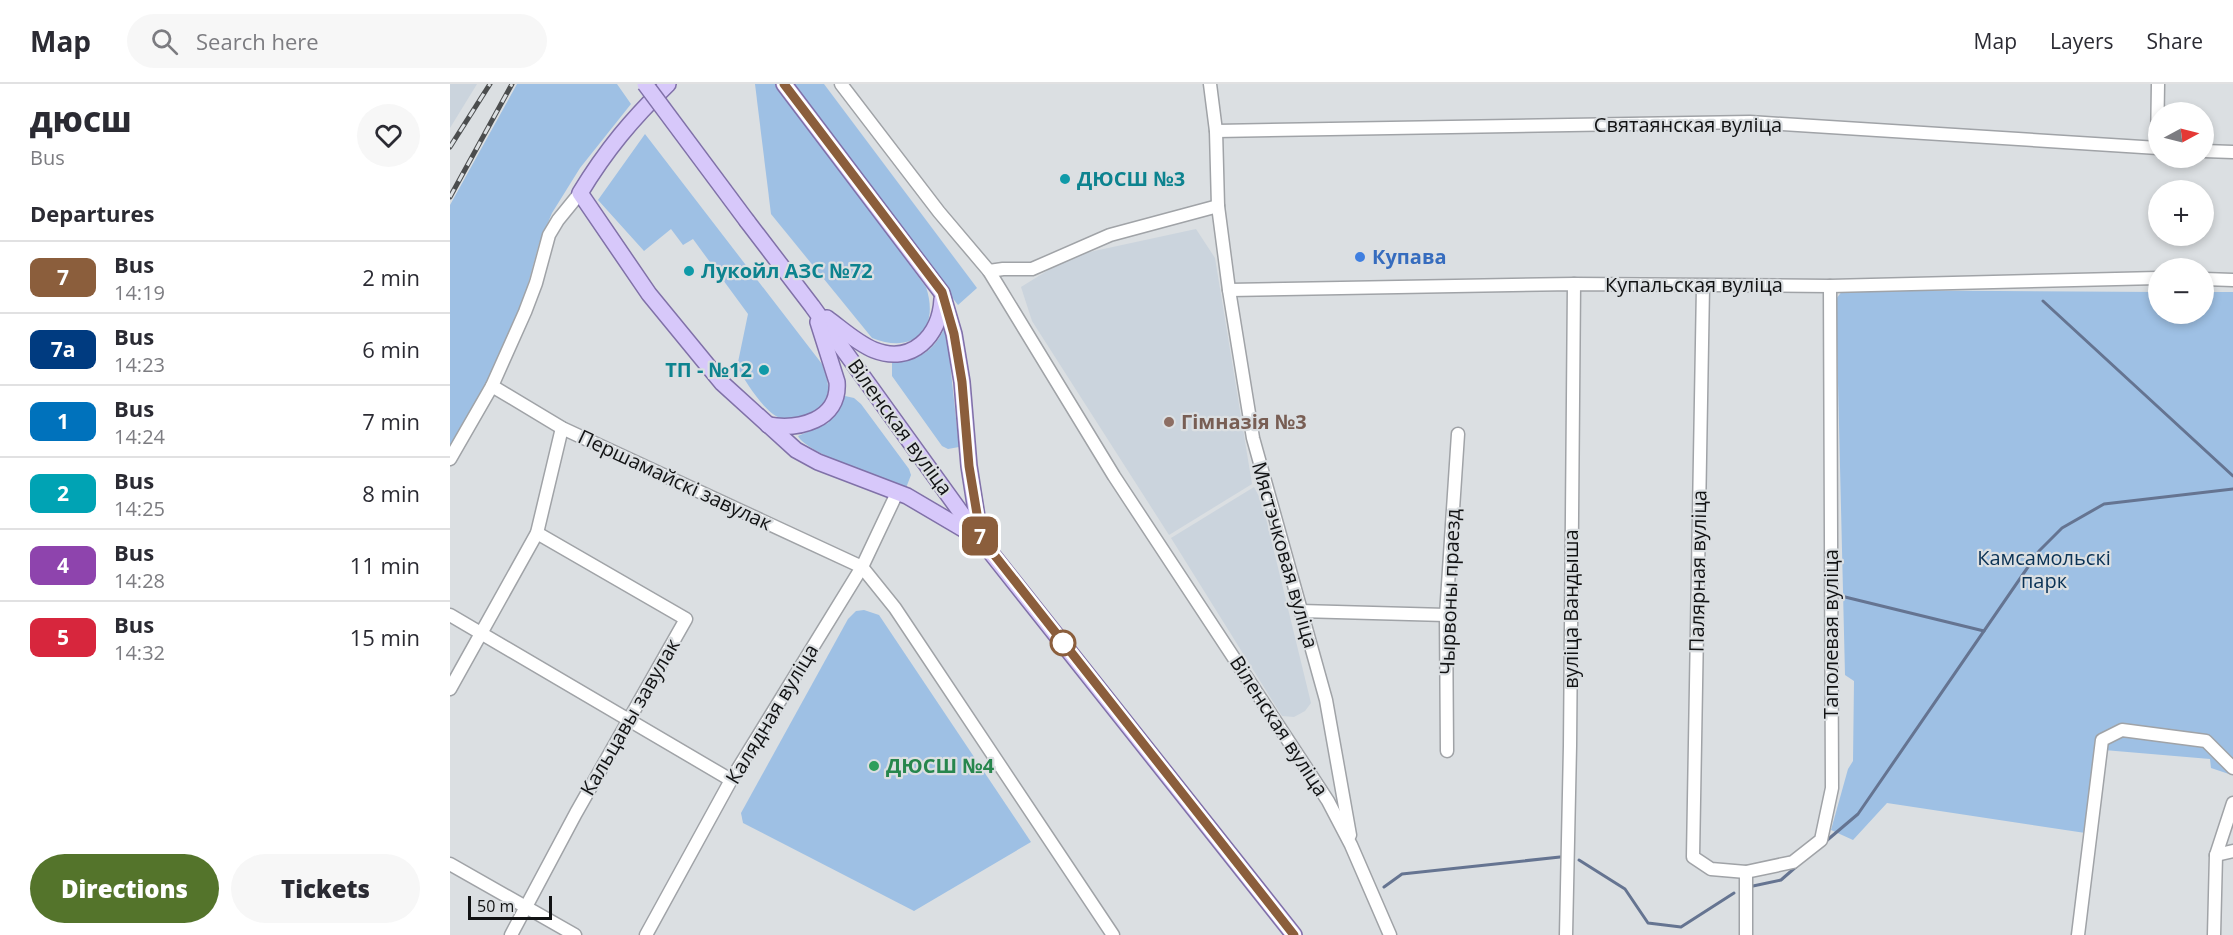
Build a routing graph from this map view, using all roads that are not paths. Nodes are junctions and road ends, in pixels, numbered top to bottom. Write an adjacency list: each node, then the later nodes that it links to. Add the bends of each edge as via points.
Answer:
1 (645, 84): 23 (main road, Віленская вуліца, bridge)
2 (668, 84): 12 (main road, via 633,119 597,164)
3 (784, 84): 22 (main road)
4 (841, 84): 14 (street, Віленская вуліца)
5 (1210, 84): 8 (street, Мястэчковая вуліца)
6 (2158, 84): 7 (street)
7 (2158, 102)
8 (1216, 132): 9 (street, Святаянская вуліца, via 1750,122); 13 (street, Мястэчковая вуліца)
9 (2148, 147)
10 (2214, 151): 11 (street)
11 (2233, 152)
12 (580, 193): 24 (street, via 549,235 536,283); 25 (main road, via 649,294 722,383)
13 (1218, 206): 14 (street, via 1110,235 1032,269); 21 (street, Мястэчковая вуліца)
14 (989, 271): 43 (street, Віленская вуліца, via 1114,476)
15 (2148, 278): 20 (street, Купальская вуліца)
16 (2214, 279): 17 (street)
17 (2233, 280)
18 (1574, 284): 19 (street, Купальская вуліца); 21 (street, Купальская вуліца); 58 (street, вуліца Вандыша)
19 (1702, 286): 20 (street, Купальская вуліца); 48 (street, Палярная вуліца)
20 (1830, 286): 50 (street, Таполевая вуліца, via 1832,788 1821,840 1793,862)
21 (1229, 290): 33 (street, Мястэчковая вуліца, via 1253,438)
22 (942, 292): 23 (main road, via 938,321 929,338 900,355 872,349); 31 (main road, via 962,382 969,466)
23 (812, 306): 25 (main road, via 838,390 816,420 785,428); 31 (main road, Віленская вуліца)
24 (492, 386): 26 (street, Першамайскі завулак); 28 (street)
25 (768, 424): 29 (main road, via 796,450 818,462)
26 (562, 428): 30 (street); 32 (street, Першамайскі завулак)
27 (1458, 434): 35 (street, Чырвоны праезд)
28 (450, 459)
29 (897, 493): 31 (main road); 32 (street, Калядная вуліца)
30 (537, 533): 36 (street); 38 (street, Кальцавы завулак, via 686,619)
31 (981, 538): 56 (main road, Віленская вуліца)
32 (862, 567): 41 (street, Калядная вуліца); 55 (street, via 895,608)
33 (1300, 611): 35 (street); 42 (street, Мястэчковая вуліца, via 1326,700)
34 (450, 615): 36 (street)
35 (1446, 615): 39 (street, Чырвоны праезд)
36 (480, 634): 37 (street); 38 (street)
37 (450, 689)
38 (629, 720): 41 (street); 51 (street, Кальцавы завулак)
39 (1447, 751)
40 (2233, 768): 60 (street, via 2206,741 2122,730 2102,740)
41 (731, 780): 54 (street, Калядная вуліца)
42 (1344, 795): 43 (street, via 1337,801); 45 (street, Мястэчковая вуліца)
43 (1328, 801): 45 (street, Віленская вуліца)
44 (2233, 804): 47 (street)
45 (1351, 845): 57 (street, Віленская вуліца)
46 (2233, 851): 47 (street)
47 (2216, 855): 61 (street)
48 (1693, 857): 50 (street, Таполевая вуліца, via 1711,870)
49 (450, 864): 51 (street)
50 (1746, 872): 59 (street)
51 (527, 908): 52 (street, Кальцавы завулак); 53 (street)
52 (511, 935)
53 (575, 935)
54 (646, 935)
55 (1113, 935)
56 (1294, 935)
57 (1390, 935)
58 (1566, 935)
59 (1746, 935)
60 (2078, 935)
61 (2214, 935)

